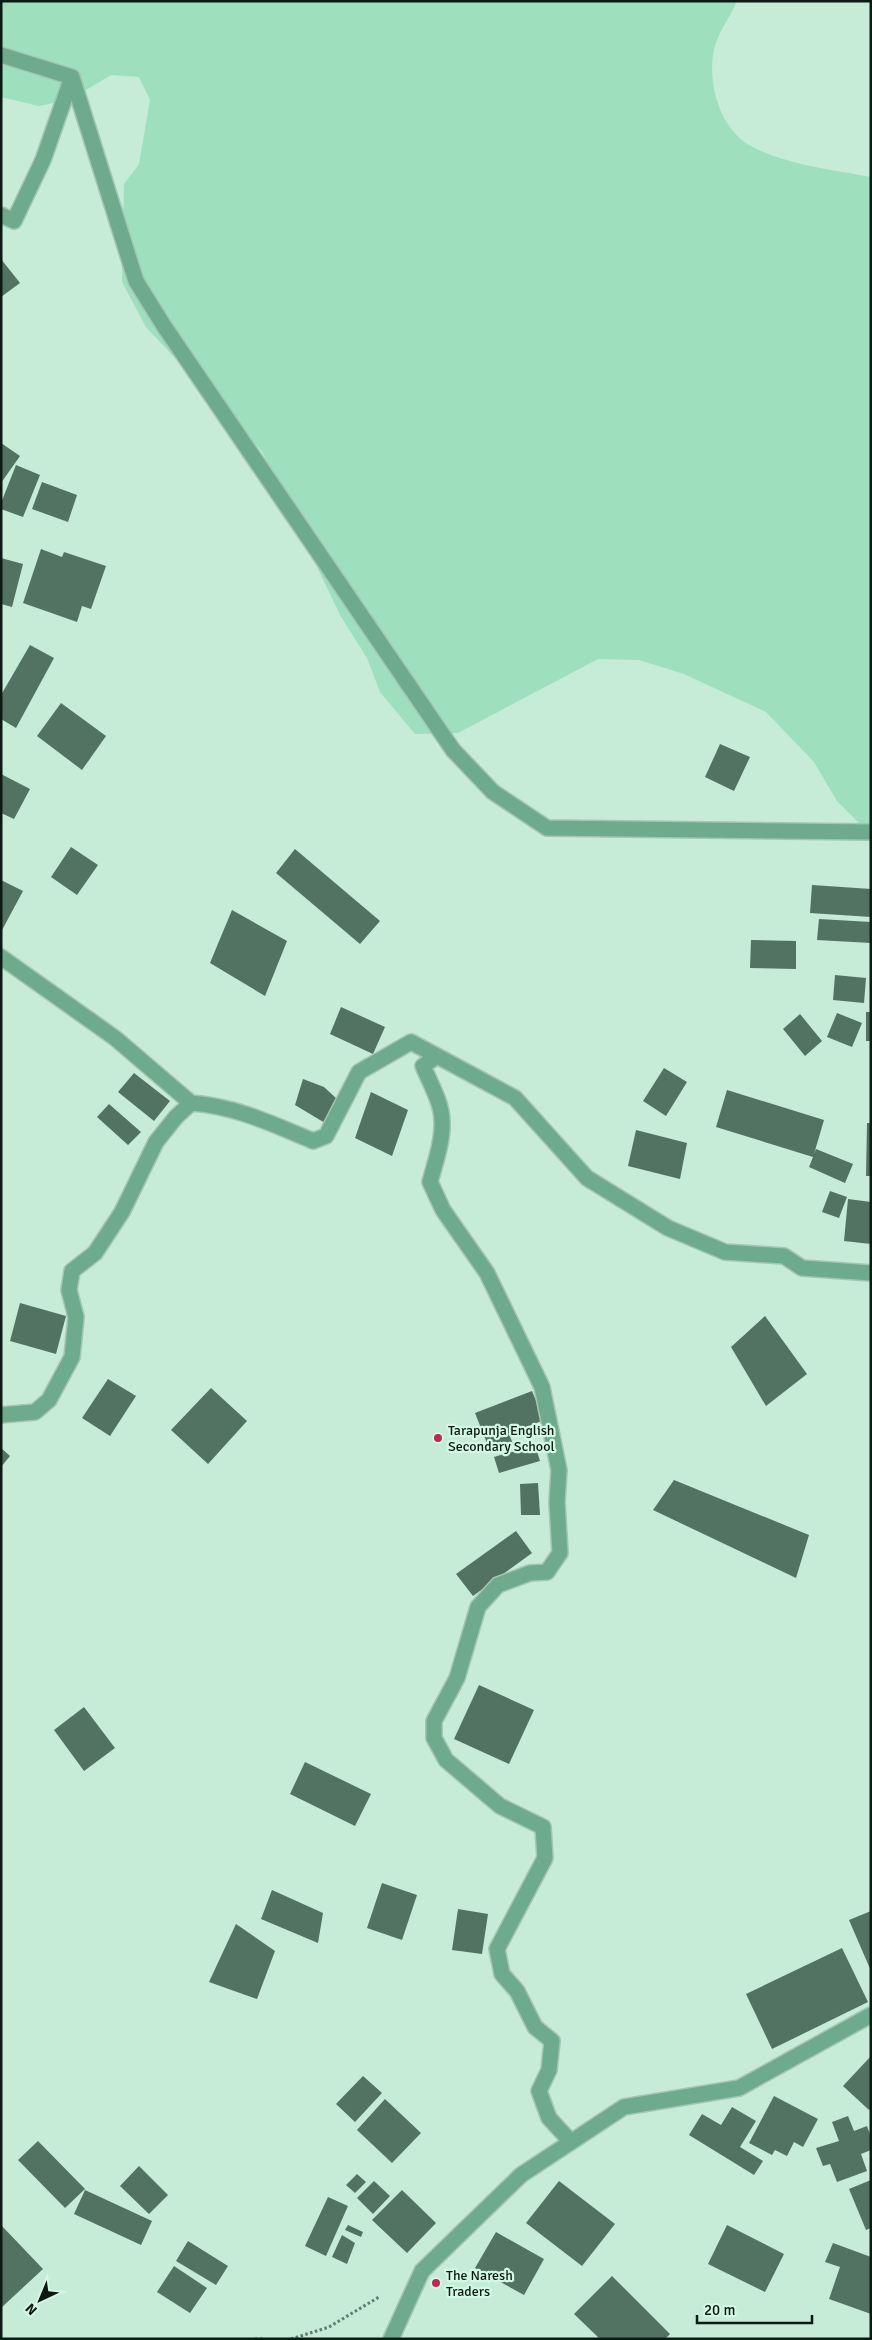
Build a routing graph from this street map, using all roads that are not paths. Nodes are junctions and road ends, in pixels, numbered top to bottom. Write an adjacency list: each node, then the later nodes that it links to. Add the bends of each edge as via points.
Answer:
1 (1, 55): 2 (street)
2 (72, 77): 4 (street, via 43,160); 5 (street, via 136,281 453,750 493,792 547,828)
3 (1, 207): 4 (street)
4 (8, 218)
5 (871, 832)
6 (1, 957): 8 (street, via 115,1038)
7 (437, 1056): 8 (street, via 411,1042 359,1072 326,1136 313,1141 226,1107); 9 (street, via 514,1098 587,1178 668,1228 725,1252 784,1256 802,1268); 12 (street, via 423,1066 442,1121 430,1182 443,1210 487,1273 542,1387 559,1470 560,1553 547,1572 530,1573 498,1585 478,1607 457,1678 434,1721 434,1738 446,1760 500,1806 543,1827 545,1858 497,1948 502,1974 517,1991 535,2027 552,2041 549,2070 539,2091 549,2118)
8 (191, 1103): 10 (street, via 156,1142 122,1212 95,1253 72,1271 69,1290 76,1317 72,1357 48,1400 34,1412)
9 (871, 1273)
10 (1, 1414)
11 (871, 2015): 12 (street, via 738,2088 624,2107)
12 (571, 2142): 13 (street, via 521,2175 422,2271)
13 (391, 2339)

